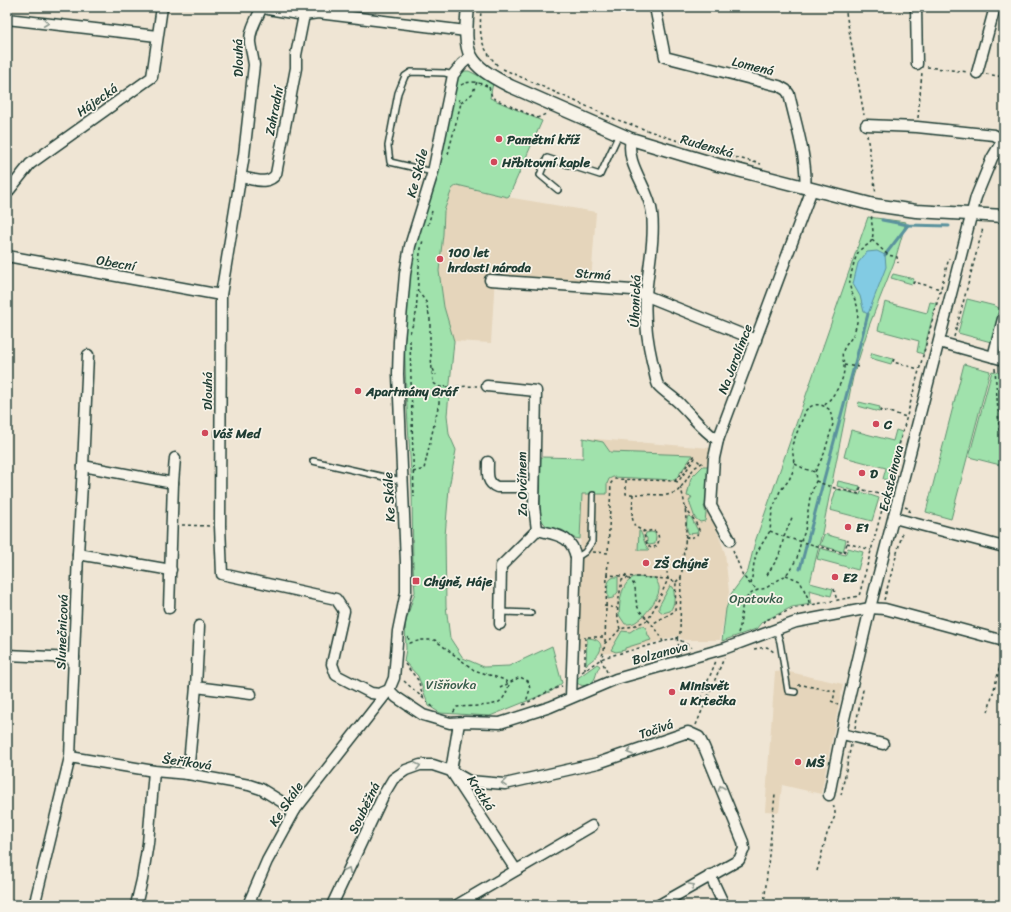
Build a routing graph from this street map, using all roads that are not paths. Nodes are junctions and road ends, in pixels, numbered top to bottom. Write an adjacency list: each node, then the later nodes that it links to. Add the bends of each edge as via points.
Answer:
1 (162, 7): 10 (street, Hájecká)
2 (263, 7): 7 (street); 20 (street, Dlouhá, via 250,35 254,65)
3 (468, 7): 9 (street, Rudenská)
4 (655, 7): 21 (street, Lomená, via 665,57 779,86 786,90 789,94)
5 (916, 7): 12 (street)
6 (995, 7): 13 (street)
7 (304, 15): 9 (street, via 318,13); 20 (street, Zahradní, via 276,174 270,181)
8 (7, 19): 10 (street, one-way to 10)
9 (466, 31): 11 (street, Rudenská)
10 (157, 36): 23 (street, Hájecká, via 152,77 30,164)
11 (471, 56): 14 (street); 16 (street, Rudenská, via 491,82 510,86)
12 (917, 64)
13 (977, 73)
14 (453, 75): 19 (street, Ke Skále); 19 (lane, via 411,72 405,76 398,93 388,146 390,162)
15 (866, 125): 18 (street, via 917,127 994,135)
16 (619, 134): 17 (street, Rudenská); 22 (lane, via 600,175 546,158 540,175)
17 (631, 139): 21 (street, Rudenská); 29 (street, Úhonická, via 630,156 651,207 653,223)
18 (1003, 139): 24 (street, Ecksteinova, via 984,176)
19 (433, 172): 41 (street, Ke Skále, via 410,246 405,274 398,374)
20 (241, 177): 28 (street, Dlouhá)
21 (809, 188): 24 (street, Rudenská, via 874,205 916,211); 31 (street, Na Jarolímce)
22 (558, 190)
23 (7, 193)
24 (972, 214): 25 (street, Rudenská); 32 (street, Ecksteinova)
25 (1004, 216)
26 (7, 256): 28 (street, Obecní)
27 (490, 280): 29 (street, Strmá, via 632,290)
28 (220, 295): 63 (street, Dlouhá, via 222,574 336,599 344,611 332,664 336,675 371,693 379,694)
29 (646, 296): 31 (street, Strmá); 36 (street, Úhonická, via 646,334 658,384 676,399 709,435)
30 (1004, 315): 34 (street)
31 (756, 340): 36 (street, Na Jarolímce)
32 (939, 342): 34 (street); 45 (street, Ecksteinova)
33 (88, 355): 40 (street, Slunečnicová)
34 (997, 359)
35 (487, 386): 43 (street, Za Ovčínem, via 536,390)
36 (718, 440): 47 (street, Na Jarolímce, via 714,458 711,506)
37 (175, 458): 42 (street)
38 (313, 461): 41 (lane)
39 (488, 462): 43 (street, via 489,482 493,485)
40 (83, 466): 42 (street); 49 (street, Slunečnicová)
41 (402, 481): 63 (street, Ke Skále, via 406,592 398,631 394,678)
42 (173, 483): 51 (street)
43 (534, 487): 46 (street, Za Ovčínem)
44 (593, 495): 50 (lane, via 592,542 585,552)
45 (894, 518): 48 (street); 53 (street, Ecksteinova)
46 (537, 530): 50 (street, Za Ovčínem, via 568,540); 54 (street, via 501,566)
47 (730, 540)
48 (1004, 547)
49 (78, 554): 51 (street); 61 (street, Slunečnicová)
50 (576, 558): 66 (street, Za Ovčínem)
51 (171, 570): 52 (street)
52 (169, 608)
53 (870, 608): 58 (street, Bolzanova, via 796,622); 59 (street, Bolzanova, via 885,609); 68 (street, Ecksteinova)
54 (500, 612): 55 (lane); 56 (street)
55 (531, 613)
56 (500, 624)
57 (199, 626): 62 (street)
58 (776, 629): 64 (lane, via 788,691); 66 (street, Bolzanova, via 724,649 623,677)
59 (1004, 641)
60 (7, 654): 61 (street)
61 (74, 658): 70 (street, Slunečnicová)
62 (196, 686): 65 (street); 73 (street)
63 (389, 690): 67 (street, Bolzanova, via 422,715); 75 (street, Ke Skále)
64 (795, 692)
65 (251, 694)
66 (571, 697): 67 (street, Bolzanova, via 550,707 500,723 465,722)
67 (456, 719): 72 (street, Krátká)
68 (842, 734): 69 (street); 74 (street, Ecksteinova)
69 (883, 744)
70 (70, 758): 71 (street, Šeříková); 79 (street, Slunečnicová)
71 (154, 771): 73 (street, Šeříková); 80 (street, via 148,843)
72 (451, 771): 77 (street, Krátká); 78 (street, Točivá, one-way to 72, via 739,860 744,849 704,747 699,737 694,734 688,732 598,763 505,784 469,781); 82 (street, Souběžná, one-way to 72, via 393,778 420,765 433,765)
73 (188, 774): 75 (street, Šeříková, via 261,789)
74 (829, 795)
75 (295, 810): 81 (street, Ke Skále, via 267,861)
76 (592, 826): 77 (street)
77 (516, 870): 83 (street)
78 (710, 875): 84 (street, Točivá, one-way to 78); 85 (street)
79 (34, 905)
80 (136, 905)
81 (248, 905)
82 (332, 905)
83 (457, 905)
84 (659, 905)
85 (724, 905)

